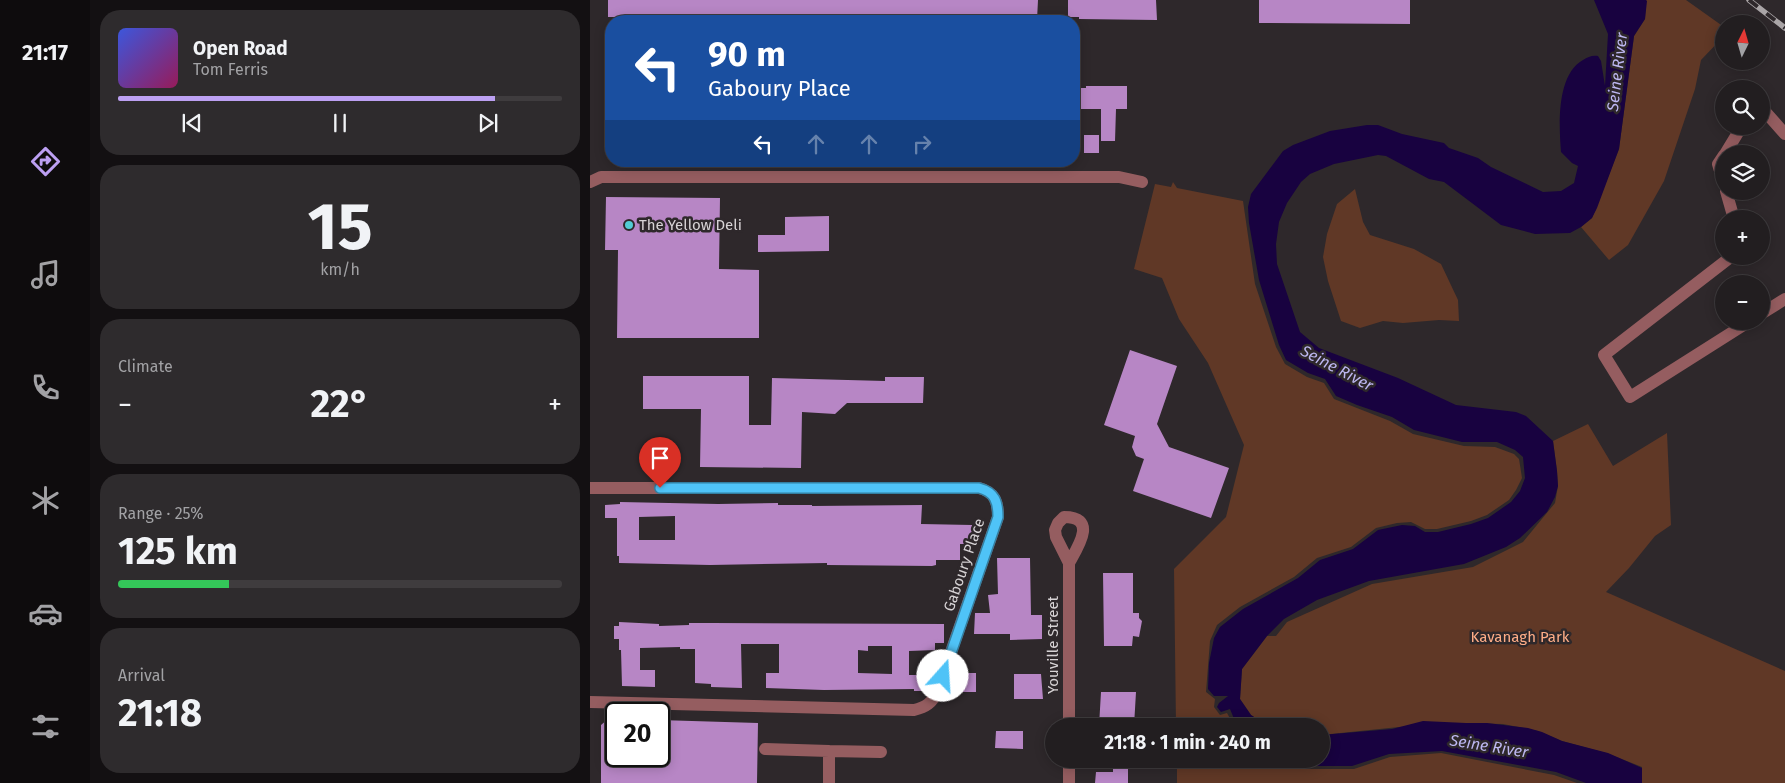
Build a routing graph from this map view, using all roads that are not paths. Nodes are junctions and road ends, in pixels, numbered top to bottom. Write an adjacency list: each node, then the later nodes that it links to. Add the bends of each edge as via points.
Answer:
1 (1770, 117): 2 (street)
2 (1785, 134)
3 (590, 182): 4 (street, via 601,177 1119,177)
4 (1142, 182)
5 (1720, 265): 8 (street, via 1604,355 1630,398)
6 (1785, 299): 7 (street)
7 (1770, 308)
8 (1736, 330)
9 (590, 488): 11 (street, Gaboury Place, via 979,488 995,497 998,517 937,692 925,708)
10 (1069, 563): 12 (street, Youville Street)
11 (590, 702)
12 (1069, 718)
13 (765, 749): 14 (street)
14 (829, 751): 15 (street); 17 (street)
15 (881, 752)
16 (1069, 768): 18 (street)
17 (828, 783)
18 (1069, 783)

